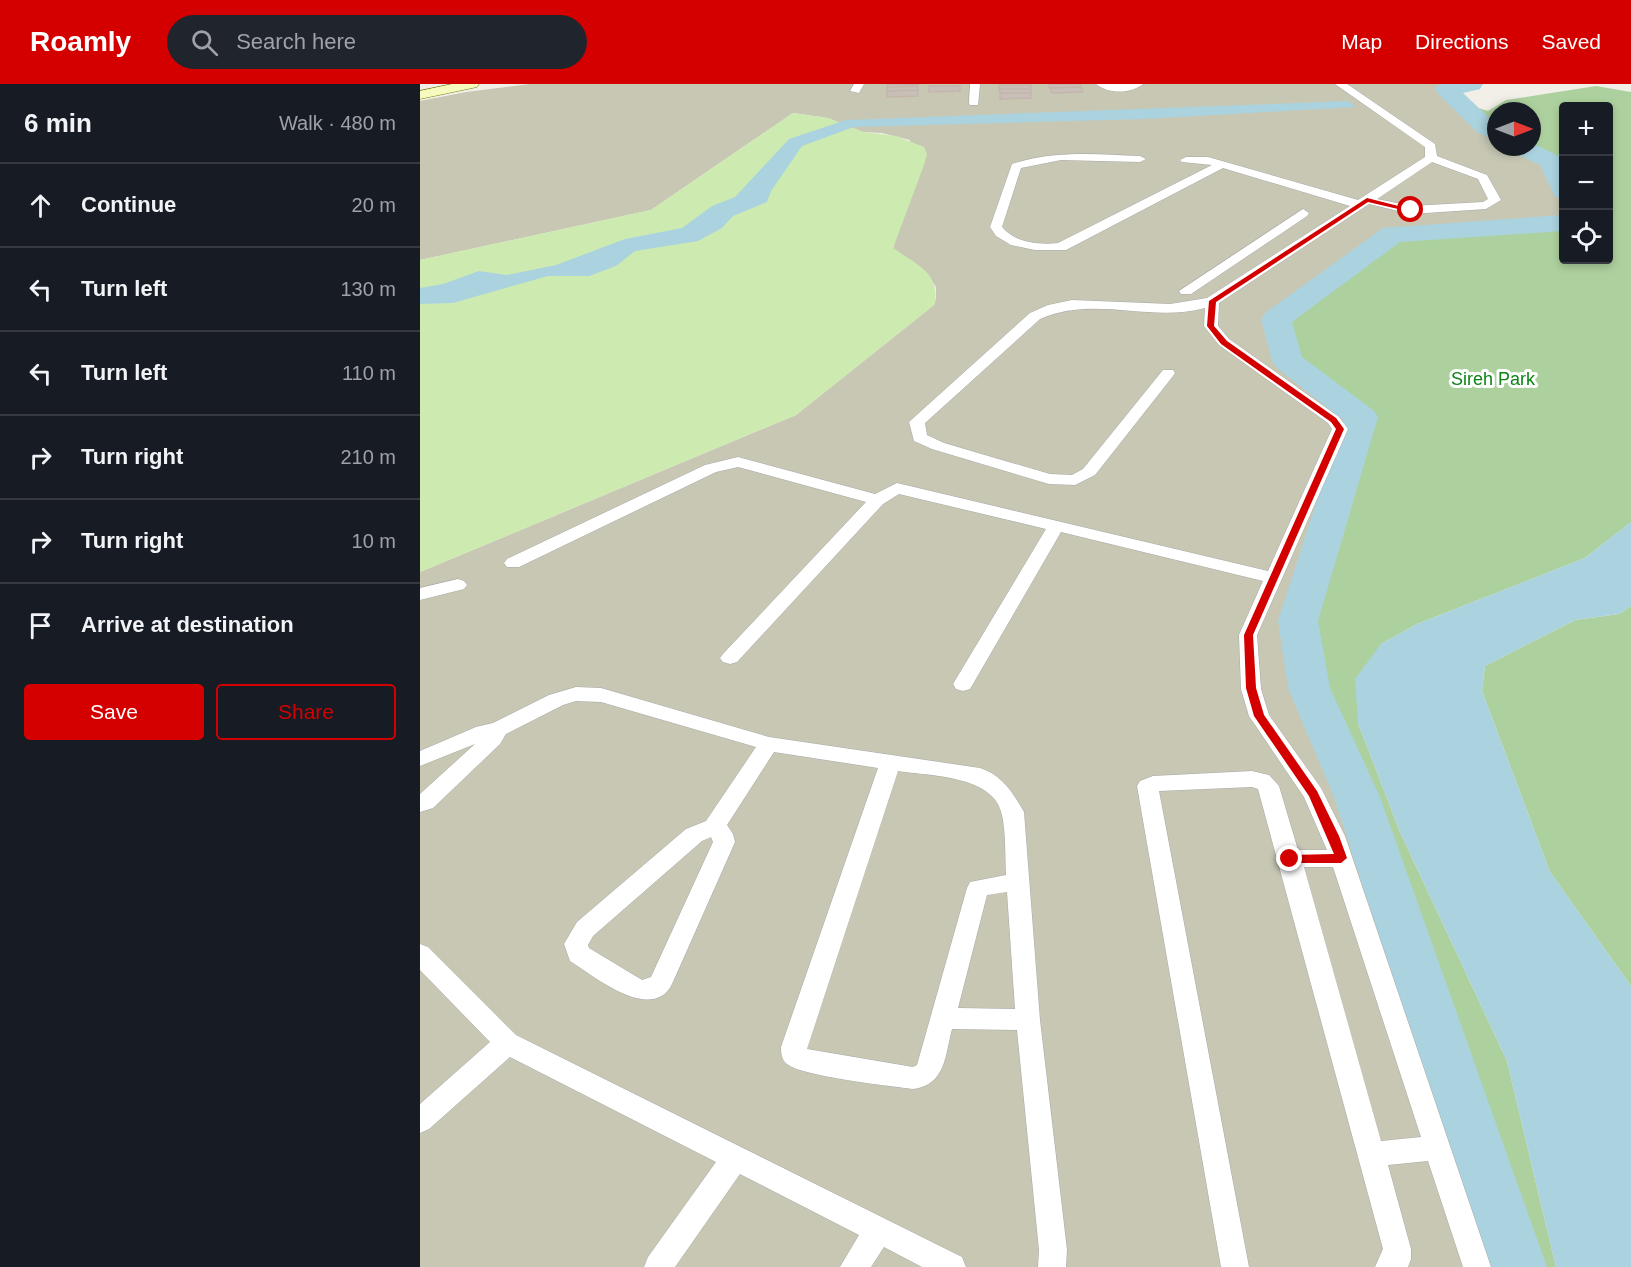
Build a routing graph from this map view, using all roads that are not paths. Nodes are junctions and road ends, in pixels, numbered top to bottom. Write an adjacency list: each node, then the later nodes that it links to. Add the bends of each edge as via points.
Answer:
1 (434, 84): 7 (street)
2 (472, 84): 8 (street)
3 (975, 84): 9 (street)
4 (1101, 84): 5 (street, via 1119,89)
5 (1138, 84)
6 (1340, 84): 10 (street, via 1431,146)
7 (420, 87)
8 (420, 95)
9 (974, 103)
10 (1431, 158): 14 (street); 14 (street, via 1483,177 1495,200 1486,205 1411,210)
11 (1140, 159): 13 (street, via 1055,158 1016,166 996,227 1006,238 1045,249 1061,247)
12 (1186, 160): 13 (street)
13 (1222, 164): 14 (street)
14 (1364, 202): 17 (street)
15 (1303, 213): 16 (street)
16 (1284, 226): 17 (street); 18 (street)
17 (1313, 236): 19 (street)
18 (1218, 270): 19 (street); 20 (street)
19 (1246, 279): 21 (street)
20 (1186, 291)
21 (1212, 301): 22 (street, via 1190,307 1077,303 1051,307 1035,316 917,422 920,438 1049,478 1075,480 1089,472); 26 (street, via 1211,326 1224,342 1334,420 1340,429)
22 (1168, 373)
23 (877, 500): 24 (street, via 897,488); 25 (street, via 738,462 711,468); 29 (street)
24 (1056, 526): 26 (street); 30 (street)
25 (513, 563)
26 (1274, 578): 37 (street, via 1248,635 1251,688 1259,716 1313,794)
27 (458, 585): 28 (street)
28 (420, 594)
29 (730, 658)
30 (963, 684)
31 (498, 729): 32 (street, via 566,697 601,695); 33 (street); 35 (street, via 494,739)
32 (769, 744): 34 (street); 36 (street)
33 (420, 759)
34 (891, 762): 39 (street, via 980,776 1000,790 1012,812); 41 (street, via 794,1055 802,1060 921,1077 928,1071)
35 (420, 804)
36 (714, 827): 36 (street, via 694,835 585,929 576,944 578,954 639,990 652,990 660,984 724,842)
37 (1341, 858): 38 (street); 45 (street)
38 (1290, 859): 46 (street); 53 (street, via 1268,786 1262,780 1148,786)
39 (1017, 882): 41 (street, via 978,888); 42 (street)
40 (420, 954): 43 (street)
41 (943, 1018): 42 (street)
42 (1028, 1020): 52 (street)
43 (507, 1043): 44 (street); 47 (street)
44 (420, 1121)
45 (1438, 1148): 46 (street); 55 (street)
46 (1372, 1154): 54 (street, via 1397,1249 1397,1259)
47 (735, 1158): 48 (street); 49 (street)
48 (879, 1230): 50 (street); 51 (street)
49 (658, 1267)
50 (854, 1267)
51 (952, 1267)
52 (1052, 1267)
53 (1235, 1267)
54 (1389, 1267)
55 (1477, 1267)

